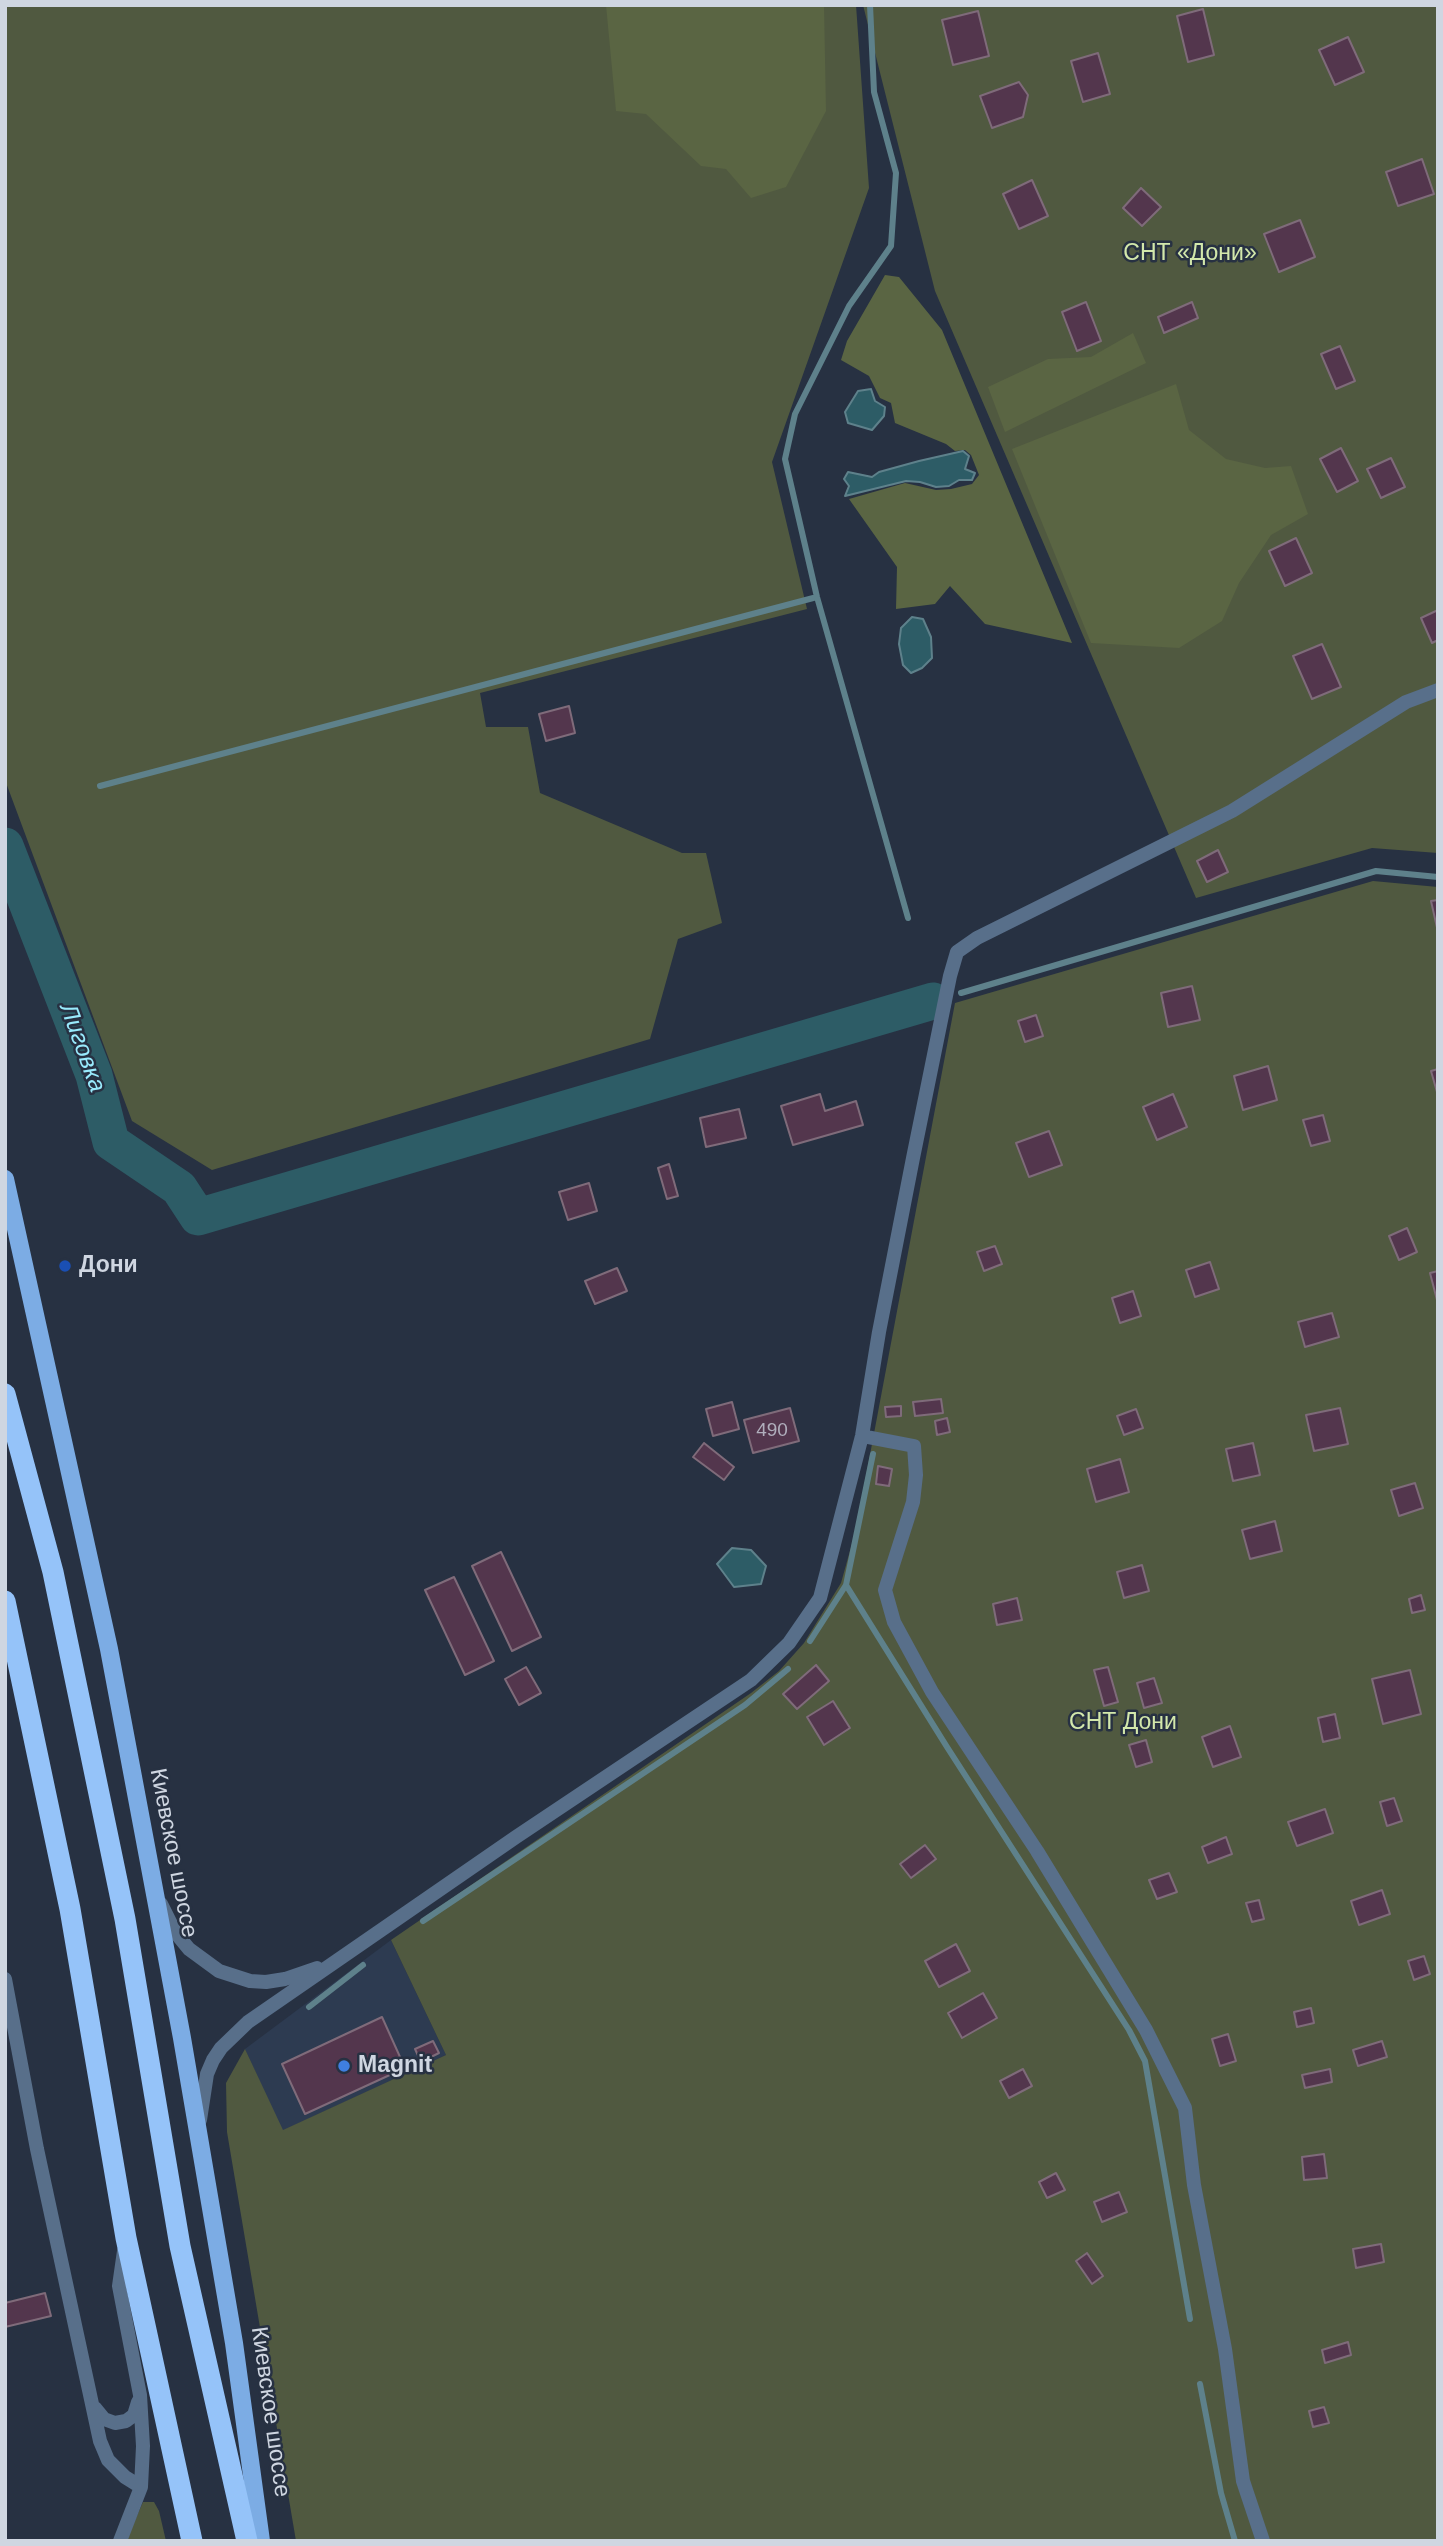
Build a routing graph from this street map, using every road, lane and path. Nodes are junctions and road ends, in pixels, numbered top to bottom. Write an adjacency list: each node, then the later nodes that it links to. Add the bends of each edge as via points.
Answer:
1 (1438, 690): 4 (street, via 1406,702 1232,811 957,952)
2 (5, 1179): 6 (main road, Киевское шоссе, via 110,1649)
3 (5, 1394): 16 (highway, via 53,1572 125,1919 180,2246)
4 (862, 1436): 7 (street, via 820,1598 789,1643 751,1680); 18 (street, via 914,1446 913,1502 885,1590 894,1622 932,1692 1037,1851 1146,2030 1185,2108 1243,2481)
5 (5, 1601): 10 (highway, via 70,1909)
6 (152, 1882): 7 (street, via 175,1933 188,1949 219,1971 266,1982); 9 (main road, Киевское шоссе)
7 (335, 1961): 9 (street, via 248,2022 221,2048 206,2074)
8 (5, 1979): 12 (street)
9 (198, 2136): 17 (main road, Киевское шоссе, via 234,2343)
10 (126, 2238): 11 (street, via 119,2287); 15 (highway)
11 (139, 2395): 12 (street, via 134,2415 126,2421 104,2419); 13 (street, via 144,2446)
12 (94, 2407): 13 (street, via 108,2460)
13 (141, 2487): 14 (street)
14 (120, 2541)
15 (192, 2541)
16 (247, 2541)
17 (261, 2541)
18 (1263, 2541)

